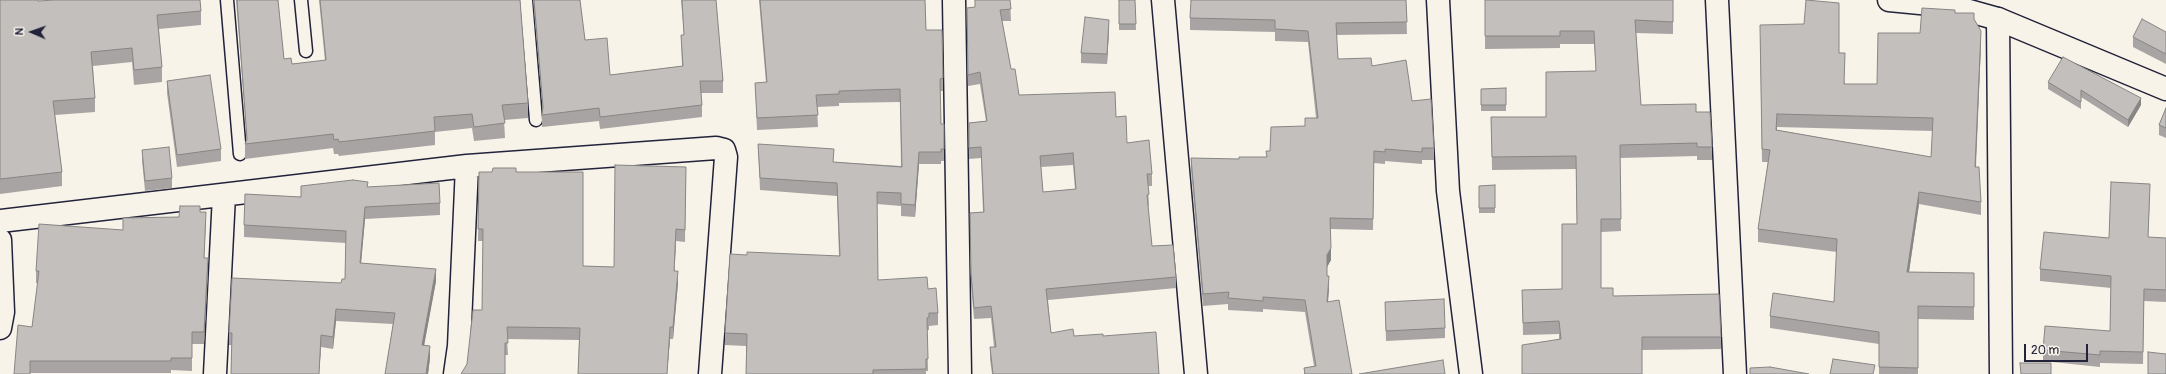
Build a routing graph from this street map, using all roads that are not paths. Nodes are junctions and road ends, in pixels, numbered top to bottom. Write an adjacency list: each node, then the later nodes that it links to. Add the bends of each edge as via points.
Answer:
1 (227, 0): 14 (lane)
2 (301, 0): 11 (lane)
3 (526, 0): 13 (lane)
4 (954, 0): 23 (street)
5 (1163, 0): 24 (street)
6 (1438, 0): 25 (street, via 1448,191)
7 (1717, 0): 26 (street)
8 (1889, 0): 9 (street)
9 (1951, 3): 10 (street)
10 (1998, 20): 12 (street); 27 (street)
11 (306, 51)
12 (2166, 89)
13 (536, 120)
14 (240, 154)
15 (467, 166): 16 (street); 21 (street, via 459,346); 22 (street, via 716,148 724,150 726,157)
16 (224, 195): 17 (street); 20 (street)
17 (0, 221)
18 (0, 240): 19 (street, via 3,312)
19 (0, 328)
20 (215, 374)
21 (455, 374)
22 (710, 374)
23 (960, 374)
24 (1196, 374)
25 (1471, 374)
26 (1735, 374)
27 (2001, 374)

